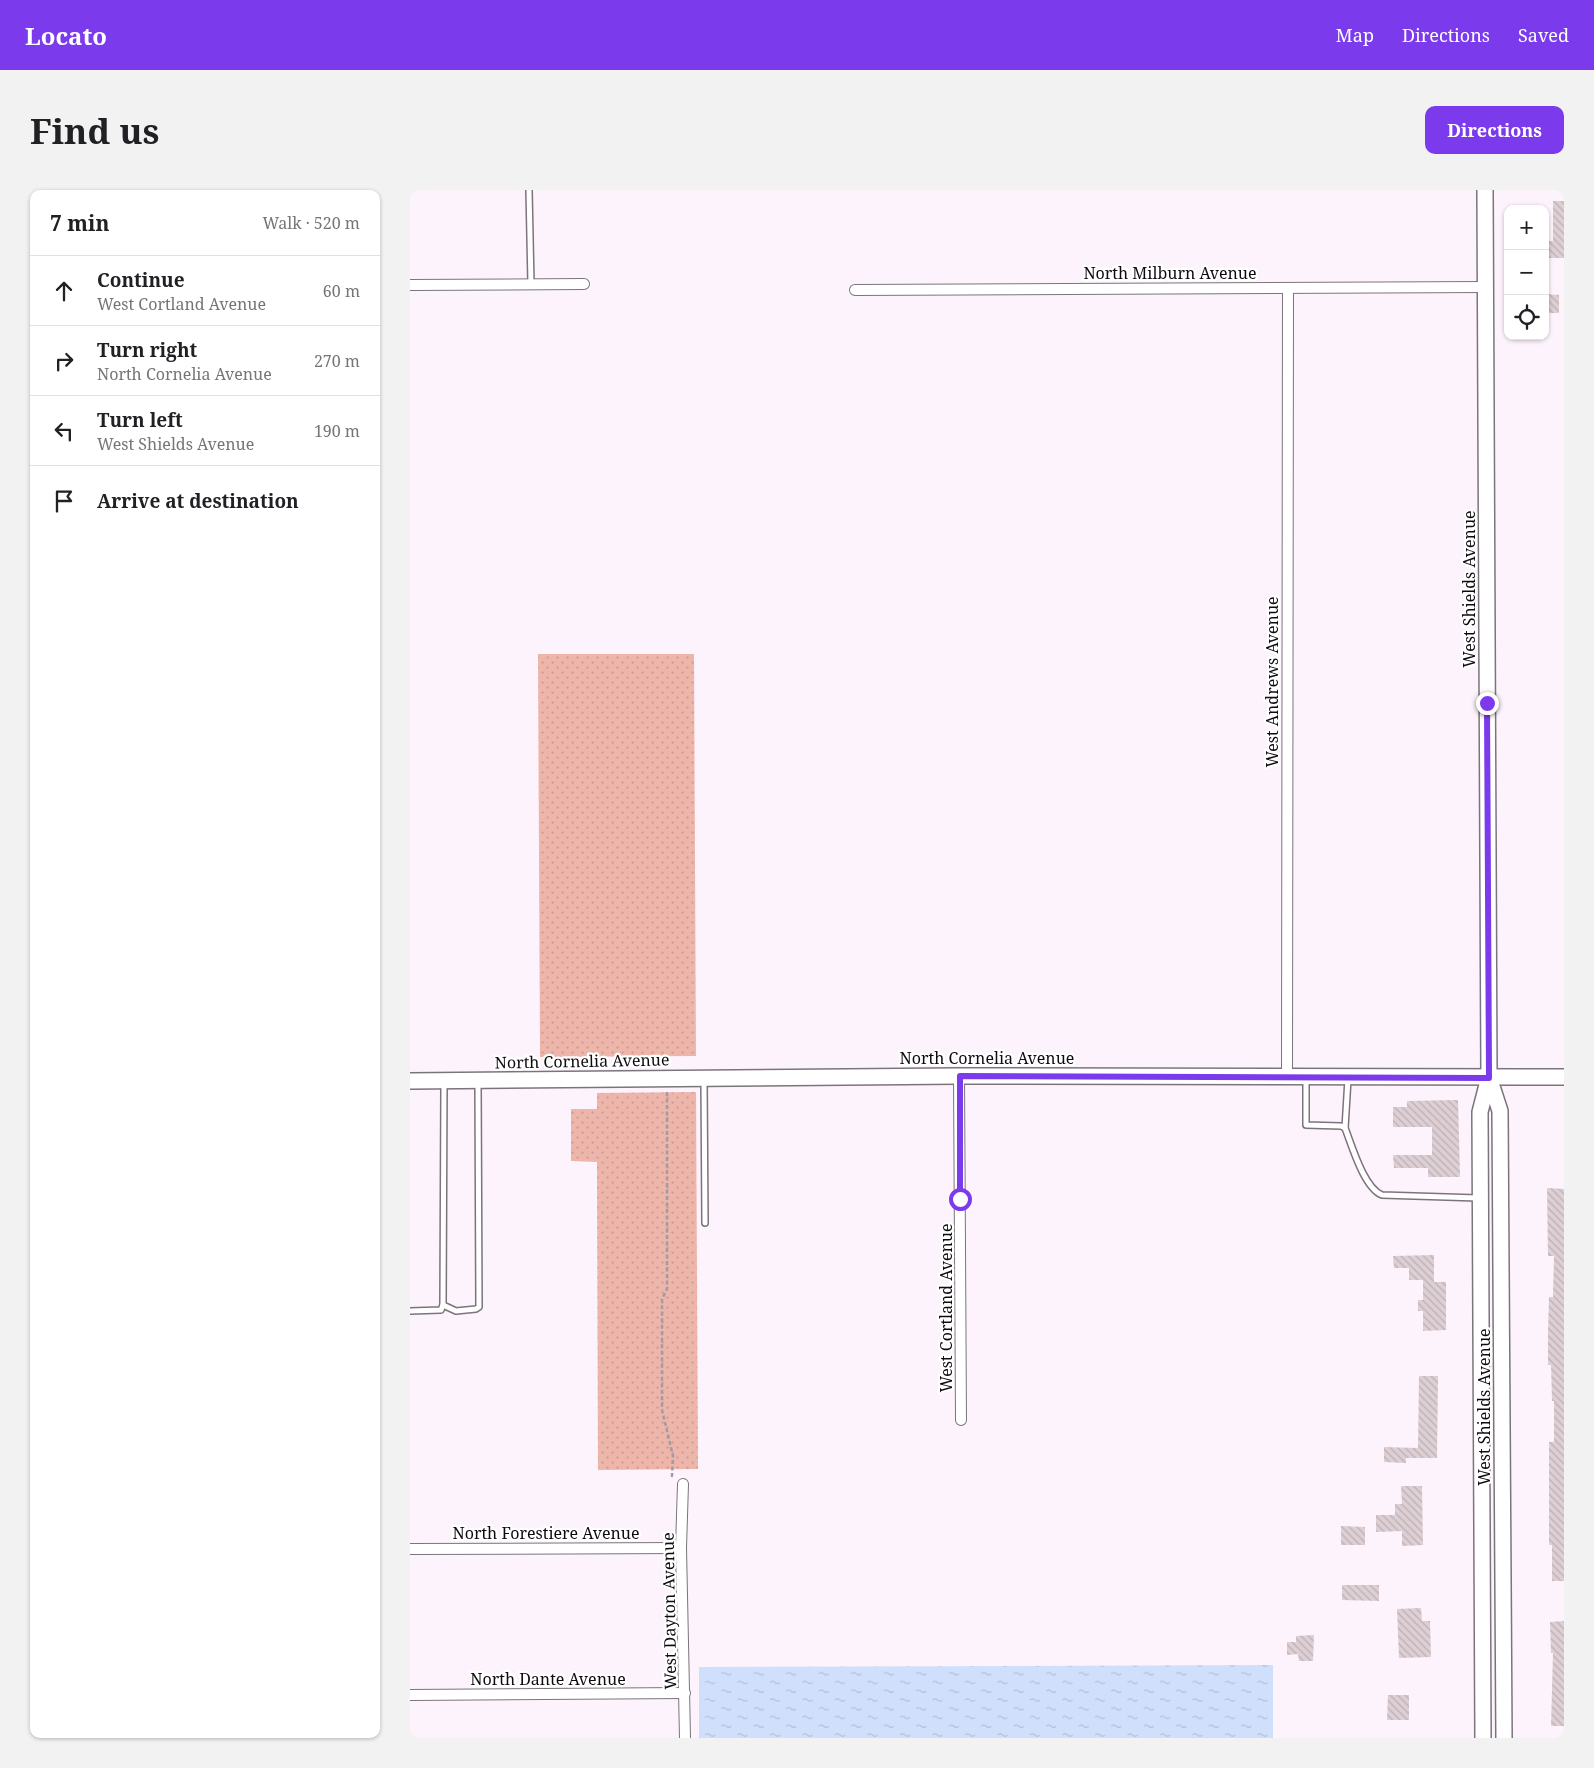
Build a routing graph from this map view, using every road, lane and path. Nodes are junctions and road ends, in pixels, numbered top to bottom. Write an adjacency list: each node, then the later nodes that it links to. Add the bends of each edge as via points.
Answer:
1 (529, 190): 5 (lane)
2 (1485, 190): 7 (street, West Shields Avenue)
3 (584, 284): 5 (street)
4 (410, 285): 5 (street)
5 (531, 285)
6 (1288, 288): 7 (street, North Milburn Avenue); 8 (street, North Milburn Avenue); 10 (street, West Andrews Avenue)
7 (1486, 288): 16 (street, West Shields Avenue)
8 (855, 290)
9 (960, 1076): 10 (street, North Cornelia Avenue); 15 (street, North Cornelia Avenue); 25 (street, West Cortland Avenue)
10 (1287, 1076): 11 (street, North Cornelia Avenue)
11 (1306, 1076): 12 (street, North Cornelia Avenue); 20 (lane, via 1306,1125)
12 (1348, 1076): 16 (street, North Cornelia Avenue); 20 (lane)
13 (1564, 1077): 16 (street, North Cornelia Avenue)
14 (667, 1078): 15 (street, North Cornelia Avenue); 17 (street, North Cornelia Avenue); 26 (path, via 668,1265 667,1289 662,1299 662,1410 673,1456 672,1476)
15 (704, 1078): 22 (lane)
16 (1489, 1078): 21 (street, West Shields Avenue, via 1480,1112); 33 (street, West Shields Avenue, via 1500,1111)
17 (478, 1080): 19 (street, North Cornelia Avenue); 23 (lane, via 479,1307 456,1311)
18 (410, 1081): 19 (street, North Cornelia Avenue)
19 (444, 1081): 23 (lane)
20 (1345, 1128): 21 (lane, via 1358,1163 1376,1193)
21 (1480, 1198): 32 (street, West Shields Avenue)
22 (705, 1223)
23 (444, 1305): 24 (lane, via 441,1310)
24 (410, 1311)
25 (961, 1420)
26 (683, 1484): 27 (street, West Dayton Avenue)
27 (681, 1548): 28 (street, North Forestiere Avenue); 29 (street, West Dayton Avenue)
28 (410, 1549)
29 (685, 1693): 30 (street, North Dante Avenue); 31 (street, West Dayton Avenue)
30 (410, 1695)
31 (685, 1738)
32 (1483, 1738)
33 (1504, 1738)

